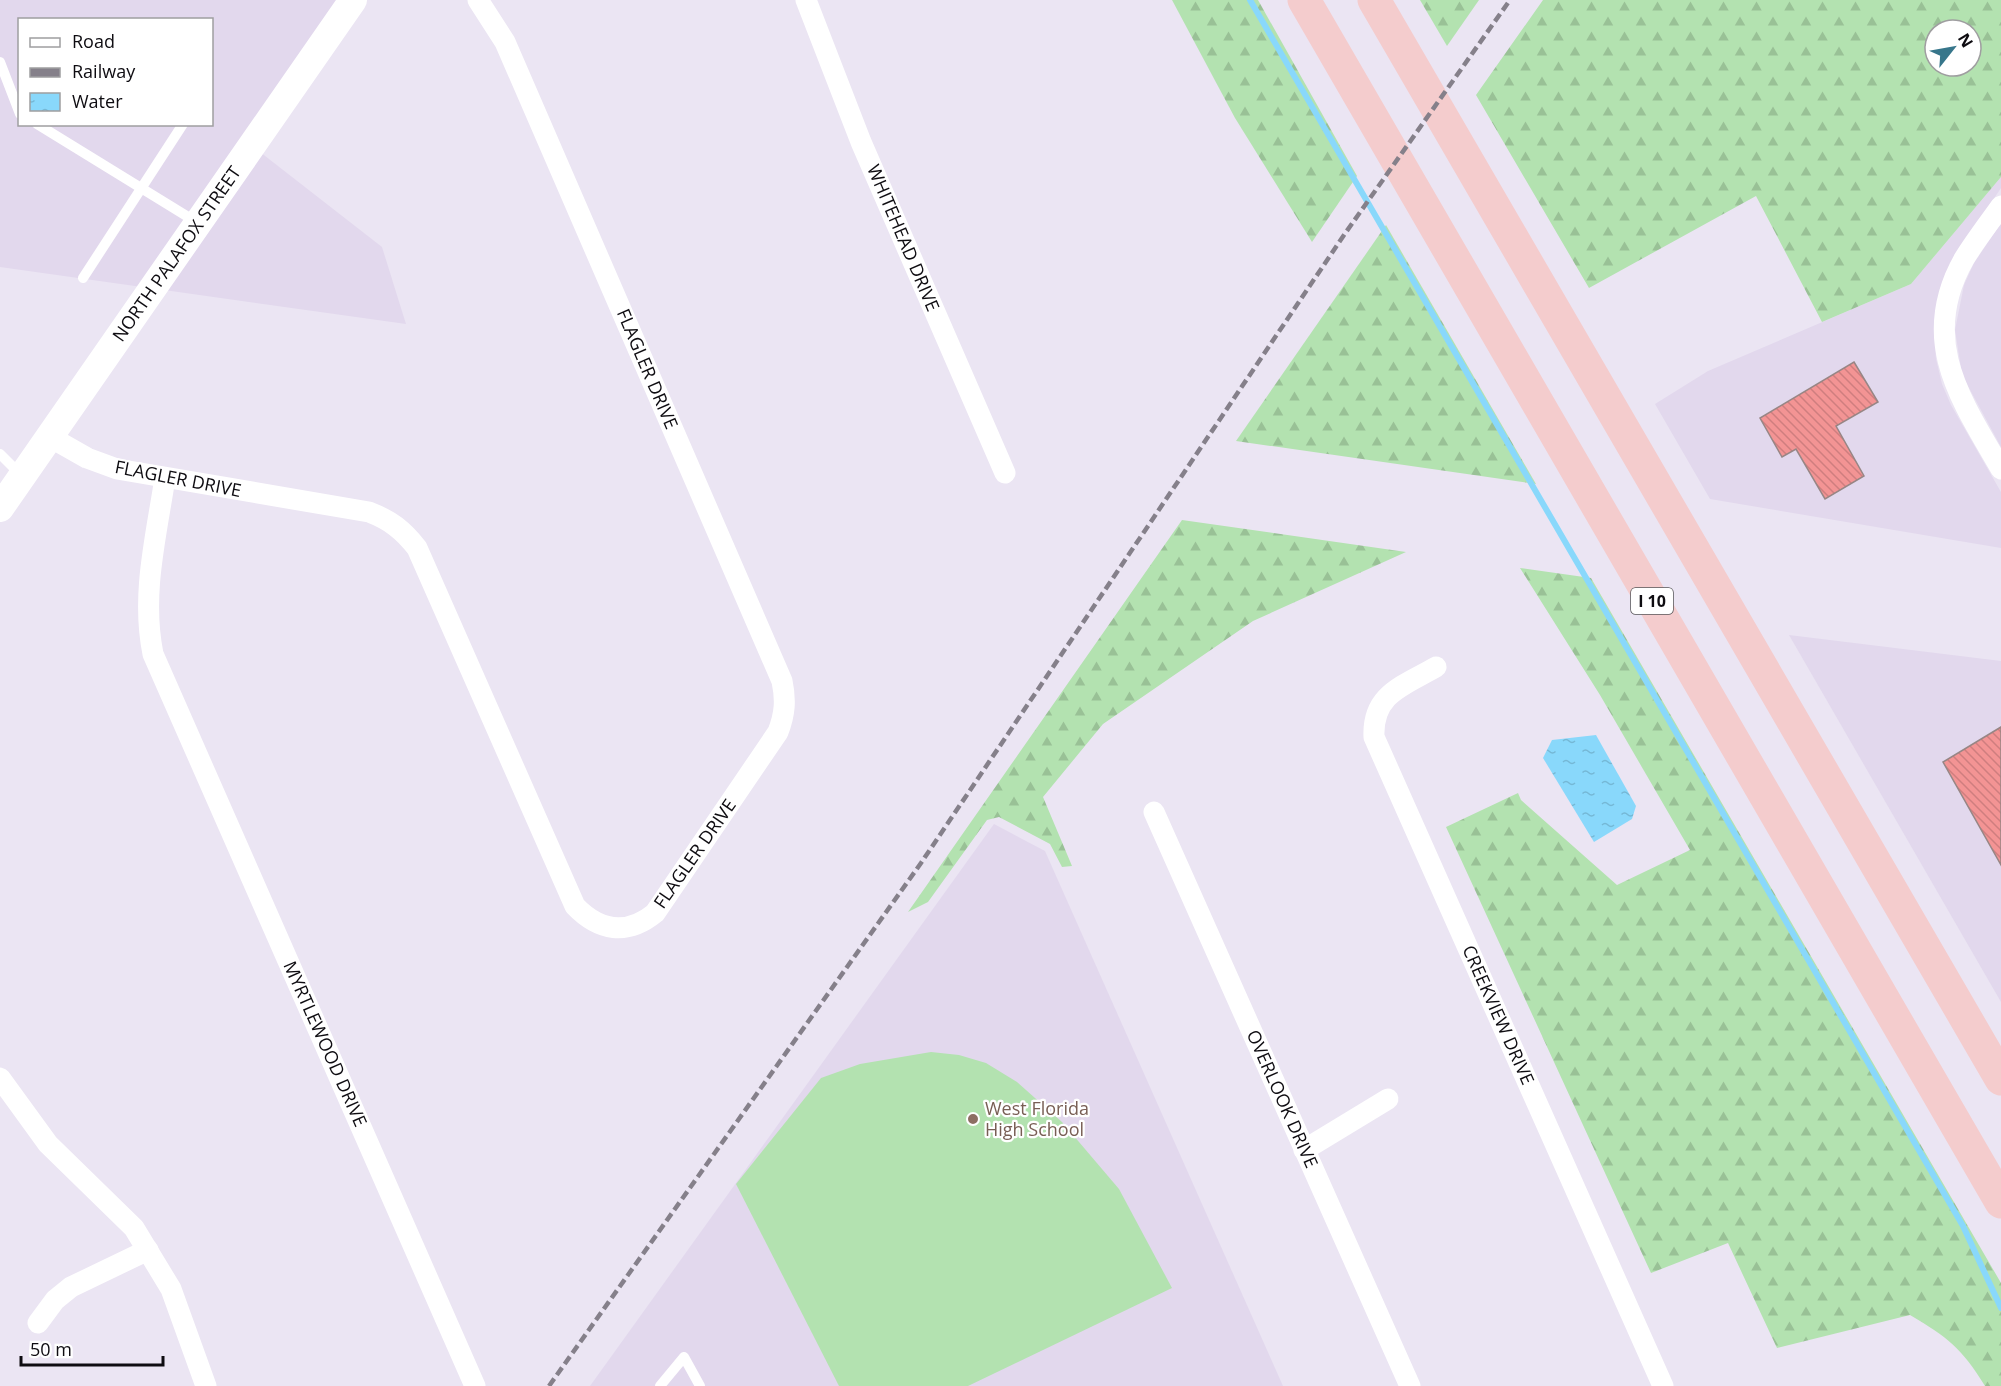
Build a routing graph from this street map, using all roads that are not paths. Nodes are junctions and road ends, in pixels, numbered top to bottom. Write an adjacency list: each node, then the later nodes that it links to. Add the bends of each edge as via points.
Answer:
1 (353, 0): 12 (main road, NORTH PALAFOX STREET)
2 (478, 0): 19 (street, FLAGLER DRIVE, via 505,42 786,697 778,732 655,913 629,928 614,929 586,918 575,906 417,548 405,533 387,519 369,512)
3 (806, 0): 17 (street, WHITEHEAD DRIVE, via 861,142)
4 (1304, 0): 27 (highway, I 10)
5 (1374, 0): 24 (highway)
6 (2, 68): 7 (lane)
7 (18, 109)
8 (40, 126): 10 (lane)
9 (182, 126): 10 (lane)
10 (141, 189): 12 (lane); 13 (lane)
11 (2001, 206): 16 (street, via 1964,259 1953,283 1944,331 1952,379 1960,400)
12 (198, 223): 14 (main road, NORTH PALAFOX STREET)
13 (83, 278)
14 (50, 437): 18 (main road, NORTH PALAFOX STREET); 19 (street, FLAGLER DRIVE, via 87,458 117,469)
15 (0, 454): 18 (lane)
16 (2001, 470)
17 (1005, 473)
18 (22, 476): 20 (main road, NORTH PALAFOX STREET)
19 (165, 478): 31 (street, MYRTLEWOOD DRIVE, via 146,596 153,654)
20 (0, 508)
21 (1436, 667): 35 (street, CREEKVIEW DRIVE, via 1385,696 1373,719 1374,737)
22 (1154, 812): 26 (street, OVERLOOK DRIVE)
23 (0, 1078): 28 (street, via 48,1144 134,1228)
24 (2001, 1079)
25 (1388, 1099): 26 (street)
26 (1304, 1150): 34 (street, OVERLOOK DRIVE)
27 (2001, 1202)
28 (148, 1251): 29 (street, via 71,1287 55,1300); 30 (street, via 171,1289)
29 (39, 1323)
30 (206, 1386)
31 (475, 1386)
32 (660, 1386): 33 (lane, via 684,1357)
33 (700, 1386)
34 (1410, 1386)
35 (1663, 1386)

